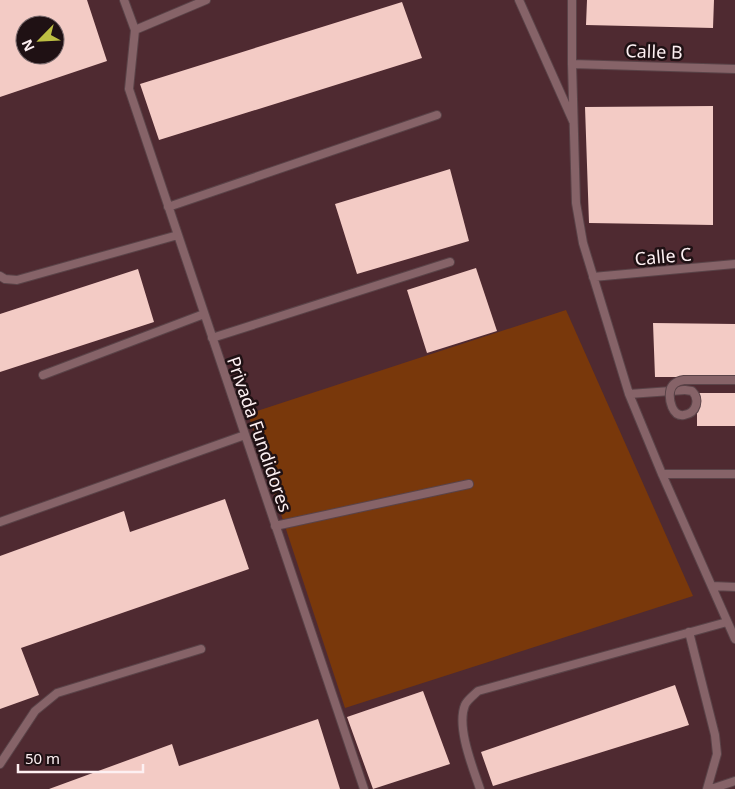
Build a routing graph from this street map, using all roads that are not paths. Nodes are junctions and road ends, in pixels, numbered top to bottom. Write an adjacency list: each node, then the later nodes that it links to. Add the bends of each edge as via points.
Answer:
1 (124, 0): 5 (lane)
2 (206, 0): 5 (lane)
3 (519, 0): 9 (lane)
4 (572, 0): 6 (lane)
5 (135, 30): 10 (lane, Privada Fundidores, via 129,89)
6 (572, 64): 7 (lane, Calle B); 9 (lane)
7 (735, 69)
8 (437, 115): 10 (lane)
9 (574, 125): 15 (lane, via 576,203)
10 (168, 207): 11 (lane, Privada Fundidores)
11 (178, 235): 14 (lane, via 17,280); 16 (lane, Privada Fundidores)
12 (450, 262): 17 (lane)
13 (735, 264): 15 (lane, Calle C)
14 (0, 276)
15 (593, 276): 20 (lane)
16 (204, 314): 17 (lane, Privada Fundidores); 18 (lane)
17 (212, 338): 21 (lane, Privada Fundidores)
18 (44, 375)
19 (735, 380): 20 (lane, bridge, via 677,381 670,390 670,400 677,414 684,415 695,407 697,400 692,391 685,390)
20 (629, 394): 22 (lane)
21 (245, 435): 25 (lane); 26 (lane, Privada Fundidores)
22 (662, 474): 23 (lane); 27 (lane)
23 (735, 474)
24 (469, 484): 26 (lane)
25 (0, 522)
26 (275, 526): 35 (lane, Privada Fundidores)
27 (712, 586): 28 (lane); 29 (lane)
28 (735, 587)
29 (727, 622): 30 (lane); 31 (lane)
30 (689, 632): 36 (lane, via 478,691 465,705 462,720 466,746); 37 (lane, via 715,734 717,754)
31 (735, 639)
32 (201, 649): 33 (lane, via 57,693 36,711)
33 (0, 764)
34 (735, 781): 38 (lane)
35 (364, 789)
36 (480, 789)
37 (707, 789)
38 (711, 789)

